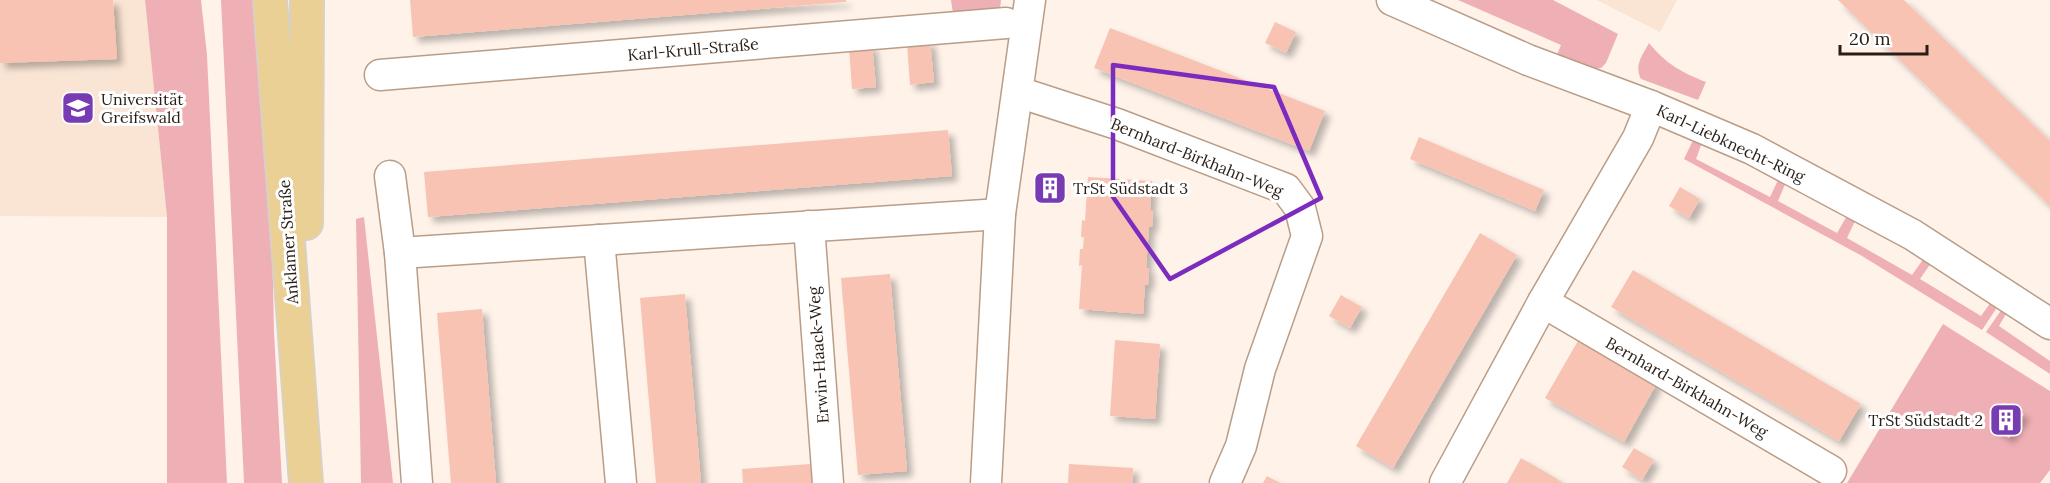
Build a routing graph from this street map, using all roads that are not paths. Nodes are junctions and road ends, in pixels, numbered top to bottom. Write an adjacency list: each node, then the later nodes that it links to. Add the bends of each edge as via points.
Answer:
1 (270, 0): 16 (main road, Anklamer Straße)
2 (307, 0): 16 (main road, Anklamer Straße)
3 (1392, 0): 7 (street, Karl-Liebknecht-Ring, via 1528,60)
4 (1025, 11): 5 (street, Karl-Krull-Straße); 6 (street, Karl-Krull-Straße)
5 (380, 75)
6 (1018, 92): 9 (street, Karl-Krull-Straße); 21 (street, Bernhard-Birkhahn-Weg, via 1117,124 1286,189 1300,208 1307,236 1260,369 1241,446)
7 (1651, 106): 13 (street, via 1638,138); 14 (street, Karl-Liebknecht-Ring, via 1752,149 1913,235)
8 (390, 176): 12 (street)
9 (1000, 214): 10 (street); 20 (street, Karl-Krull-Straße)
10 (809, 226): 11 (street); 19 (street, Erwin-Haack-Weg)
11 (599, 240): 12 (street); 18 (street)
12 (400, 253): 17 (street)
13 (1543, 302): 15 (street, Bernhard-Birkhahn-Weg); 22 (street)
14 (2050, 324)
15 (1831, 471)
16 (306, 483)
17 (417, 483)
18 (621, 483)
19 (828, 483)
20 (986, 483)
21 (1226, 483)
22 (1445, 483)

